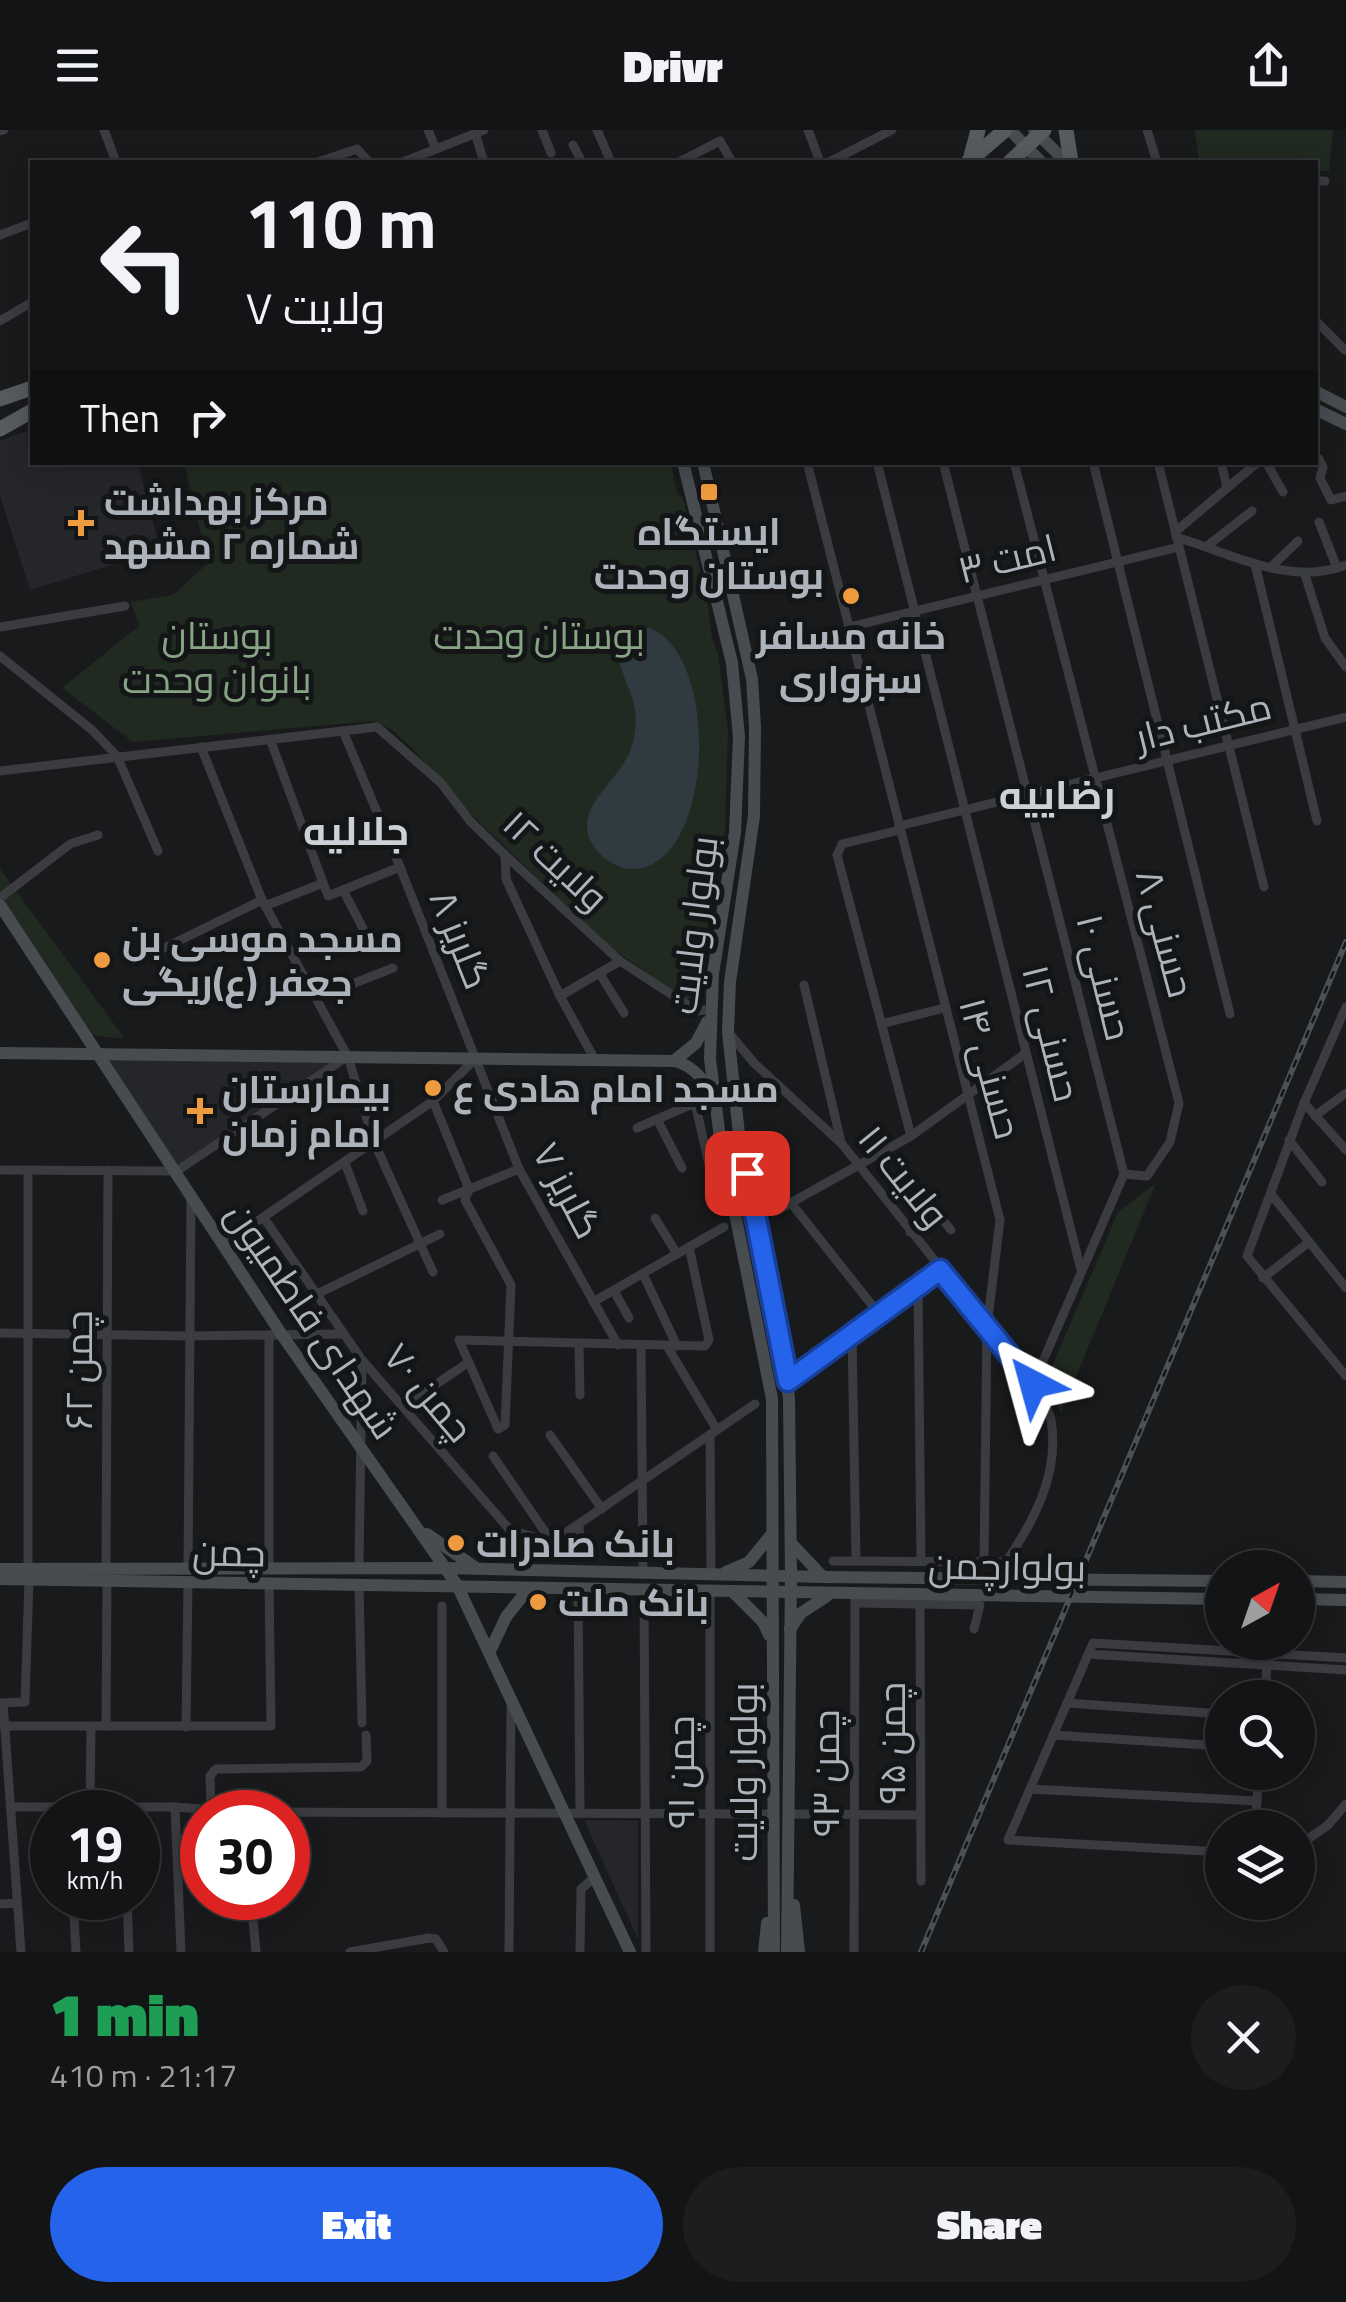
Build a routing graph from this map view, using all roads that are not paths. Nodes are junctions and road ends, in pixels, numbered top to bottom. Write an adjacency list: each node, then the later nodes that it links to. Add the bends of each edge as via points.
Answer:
1 (104, 130): 17 (street)
2 (428, 130): 15 (street)
3 (542, 130): 16 (street)
4 (596, 130): 23 (street)
5 (808, 130): 26 (street)
6 (978, 130): 28 (main road)
7 (1008, 130): 14 (main road); 29 (main road)
8 (1066, 130): 33 (main road)
9 (1147, 130): 34 (street)
10 (890, 131): 27 (street)
11 (479, 132): 15 (street); 21 (street)
12 (1039, 132): 14 (main road); 32 (main road)
13 (573, 144): 22 (street)
14 (1026, 147): 30 (main road); 31 (main road)
15 (436, 149): 20 (street)
16 (551, 154)
17 (115, 160)
18 (324, 160): 19 (street, via 358,149)
19 (366, 160)
20 (408, 160)
21 (484, 160)
22 (581, 160)
23 (610, 160)
24 (683, 160): 25 (street, via 720,141)
25 (731, 160)
26 (819, 160)
27 (833, 160)
28 (970, 160)
29 (971, 160)
30 (1012, 160)
31 (1039, 160)
32 (1066, 160)
33 (1068, 160)
34 (1156, 160)
35 (30, 224): 36 (street)
36 (0, 234)
37 (30, 303): 38 (street)
38 (0, 322)
39 (1318, 323): 40 (street)
40 (1345, 350)
41 (30, 387): 43 (main road)
42 (30, 388): 45 (main road)
43 (0, 389)
44 (1318, 392): 46 (main road)
45 (0, 399)
46 (1345, 406)
47 (30, 410): 50 (main road)
48 (30, 410): 52 (main road)
49 (1318, 413): 51 (main road)
50 (0, 419)
51 (1346, 424)
52 (0, 429)
53 (1319, 459): 67 (street, via 1331,500)
54 (684, 465): 120 (main road, بولوار ولایت, via 732,663 739,737 735,832)
55 (703, 465): 125 (main road, بولوار ولایت, via 752,679 755,728 754,816)
56 (808, 465): 83 (street, حسنی ۱۴)
57 (878, 465): 81 (street, حسنی ۱۲)
58 (944, 465): 79 (street, حسنی ۱۰)
59 (1015, 465): 78 (street, حسنی ۸)
60 (1094, 465): 73 (street)
61 (1159, 465): 70 (street)
62 (1222, 465): 65 (street)
63 (1254, 465): 65 (street, امت ۳)
64 (1268, 465): 66 (street)
65 (1227, 488): 70 (street, امت ۳)
66 (1282, 492)
67 (1346, 496)
68 (1252, 512): 72 (street)
69 (1319, 522): 76 (street)
70 (1177, 538): 72 (street); 73 (street, امت ۳); 91 (street)
71 (1298, 541): 75 (street)
72 (1207, 546): 74 (street)
73 (1117, 562): 78 (street, امت ۳); 93 (street)
74 (1255, 564): 75 (street); 87 (street)
75 (1270, 567): 77 (street)
76 (1341, 567): 77 (street)
77 (1305, 574): 85 (street, via 1325,638)
78 (1044, 580): 79 (street, امت ۳); 95 (street, حسنی ۸)
79 (978, 596): 81 (street, امت ۳); 96 (street, حسنی ۱۰)
80 (125, 606): 82 (street)
81 (914, 611): 83 (street, امت ۳); 97 (street, حسنی ۱۲)
82 (0, 627)
83 (850, 627): 99 (street, حسنی ۱۴)
84 (0, 656): 92 (street)
85 (1346, 668)
86 (1346, 717): 87 (street, مکتب دار)
87 (1294, 730): 91 (street, مکتب دار); 98 (street)
88 (343, 731): 89 (street); 102 (street, ولایت ۱۲, via 377,727 441,783); 103 (street, گلریز ۸)
89 (270, 739): 90 (street); 104 (street)
90 (201, 746): 92 (street); 108 (street)
91 (1229, 746): 93 (street, مکتب دار); 105 (street)
92 (117, 756): 94 (street); 101 (street)
93 (1166, 761): 95 (street, مکتب دار); 122 (street)
94 (0, 771)
95 (1095, 778): 96 (street, مکتب دار); 156 (street, حسنی ۸, via 1179,1103 1170,1142 1147,1176)
96 (1028, 794): 97 (street, مکتب دار); 156 (street, حسنی ۱۰)
97 (965, 810): 99 (street, مکتب دار); 126 (street, حسنی ۱۲)
98 (1318, 821)
99 (900, 828): 119 (street, حسنی ۱۴); 124 (street, مکتب دار, via 842,844 837,855)
100 (98, 835): 107 (street, via 70,844)
101 (158, 851)
102 (505, 855): 112 (street, ولایت ۱۲); 116 (street, via 506,878)
103 (400, 867): 106 (street); 130 (street, گلریز ۸)
104 (323, 883): 106 (street, via 328,896); 108 (street)
105 (1264, 886)
106 (343, 890): 110 (street)
107 (0, 898)
108 (264, 903): 111 (street); 117 (street)
109 (0, 906): 128 (main road, شهدای فاطمیون)
110 (368, 938)
111 (160, 950)
112 (620, 961): 114 (street); 120 (street, ولایت ۱۲, via 696,1011)
113 (394, 968): 117 (street)
114 (600, 974): 116 (street); 121 (street)
115 (804, 984): 146 (street)
116 (560, 996): 131 (street)
117 (316, 998): 129 (street)
118 (1346, 1007): 123 (street)
119 (944, 1008): 124 (street); 136 (street, حسنی ۱۴)
120 (711, 1009): 132 (main road, via 696,1043); 137 (main road, بولوار ولایت)
121 (624, 1013)
122 (1230, 1014)
123 (1344, 1020): 139 (street)
124 (882, 1024): 143 (street)
125 (728, 1032): 133 (street, ولایت ۱۱); 134 (main road, بولوار ولایت)
126 (1026, 1052): 136 (street); 180 (street, حسنی ۱۲)
127 (0, 1053): 128 (main road)
128 (97, 1054): 129 (main road); 155 (main road, شهدای فاطمیون)
129 (348, 1056): 130 (main road); 145 (street); 155 (street)
130 (476, 1058): 131 (main road); 138 (street); 151 (street, گلریز ۷)
131 (595, 1060): 132 (main road)
132 (674, 1061): 137 (main road, via 696,1072)
133 (754, 1063): 134 (street, via 741,1063); 146 (street, ولایت ۱۱)
134 (730, 1076): 207 (main road, بولوار ولایت)
135 (1346, 1093): 140 (street)
136 (967, 1094): 143 (street); 191 (street, حسنی ۱۴, via 1000,1220)
137 (716, 1101): 158 (main road, بولوار ولایت)
138 (433, 1102): 145 (street); 159 (street)
139 (1304, 1103): 140 (street); 144 (street)
140 (1315, 1116): 147 (street)
141 (657, 1119): 142 (street); 150 (street); 158 (street, via 696,1107 712,1178)
142 (638, 1128)
143 (911, 1136): 149 (street)
144 (1290, 1140): 157 (street); 162 (street)
145 (374, 1142): 148 (street); 176 (street)
146 (842, 1144): 149 (street, ولایت ۱۱)
147 (1346, 1150)
148 (345, 1163): 165 (street); 168 (street)
149 (858, 1166): 164 (street); 172 (street, ولایت ۱۱)
150 (682, 1168)
151 (519, 1169): 159 (street); 188 (street, گلریز ۷)
152 (0, 1170): 153 (street)
153 (28, 1170): 154 (street); 193 (street)
154 (108, 1170): 155 (street); 194 (street, چمن ۶۲)
155 (177, 1171): 160 (main road, شهدای فاطمیون)
156 (1124, 1174): 180 (street)
157 (1322, 1182)
158 (730, 1184): 221 (main road, بولوار ولایت, via 770,1388)
159 (469, 1189): 163 (street); 199 (street, via 464,1200 511,1285)
160 (191, 1192): 175 (main road, شهدای فاطمیون); 198 (street)
161 (920, 1192): 167 (street)
162 (1271, 1194): 174 (street); 183 (street, via 1247,1256)
163 (442, 1200)
164 (791, 1203): 166 (street); 189 (street)
165 (363, 1210)
166 (776, 1211)
167 (937, 1212): 171 (street); 172 (street)
168 (264, 1218): 175 (street); 187 (street, چمن ۷۰)
169 (655, 1218): 178 (street)
170 (724, 1227): 177 (street)
171 (951, 1230)
172 (910, 1232): 179 (street, ولایت ۱۱)
173 (440, 1234): 176 (street)
174 (1309, 1242): 183 (street); 185 (street)
175 (224, 1244): 197 (main road, شهدای فاطمیون)
176 (420, 1244): 181 (street); 187 (street)
177 (689, 1247): 178 (street); 203 (street, via 710,1340)
178 (676, 1254): 182 (street)
179 (940, 1270): 184 (street); 191 (street, ولایت ۱۱)
180 (1081, 1270): 208 (street)
181 (432, 1272)
182 (642, 1274): 186 (street); 203 (street)
183 (1263, 1278): 206 (street)
184 (918, 1286): 189 (street); 229 (street)
185 (1346, 1288)
186 (614, 1290): 188 (street); 190 (street)
187 (316, 1294): 195 (street, چمن ۷۰)
188 (593, 1302): 201 (street, گلریز ۷)
189 (880, 1314): 196 (street)
190 (629, 1318)
191 (987, 1327): 208 (street, ولایت ۱۱); 230 (street, حسنی ۱۴)
192 (0, 1333): 193 (street)
193 (28, 1333): 194 (street); 236 (street)
194 (108, 1334): 198 (street); 238 (street, چمن ۶۲)
195 (342, 1334): 197 (street); 204 (street, چمن ۷۰)
196 (852, 1334): 207 (street); 227 (street)
197 (276, 1335): 198 (street); 214 (main road, شهدای فاطمیون); 241 (street)
198 (188, 1336): 239 (street)
199 (509, 1342): 200 (street); 205 (street, via 459,1340); 205 (street, via 505,1425 498,1429)
200 (579, 1344): 201 (street); 209 (street)
201 (618, 1345): 202 (street)
202 (641, 1345): 203 (street); 216 (street)
203 (672, 1346): 212 (street)
204 (362, 1360): 211 (street, چمن ۷۰); 214 (street)
205 (469, 1362): 211 (street)
206 (1346, 1376)
207 (788, 1381): 223 (main road, بولوار ولایت)
208 (1033, 1384): 230 (street, ولایت ۱۱, via 1050,1418 1052,1465 1031,1525 1006,1562)
209 (580, 1395)
210 (755, 1404): 212 (street)
211 (402, 1407): 220 (street, چمن ۷۰)
212 (713, 1432): 216 (street); 237 (street)
213 (550, 1435): 217 (street)
214 (361, 1445): 218 (main road, شهدای فاطمیون); 231 (street)
215 (492, 1456): 222 (street)
216 (642, 1481): 217 (street); 235 (street)
217 (602, 1509): 219 (street)
218 (416, 1523): 232 (main road, شهدای فاطمیون); 234 (main road)
219 (579, 1526): 222 (street); 226 (street)
220 (510, 1530): 222 (street); 224 (street)
221 (773, 1533): 237 (main road, via 749,1562); 240 (main road, بولوار ولایت)
222 (552, 1542): 225 (street)
223 (791, 1543): 242 (main road, بولوار ولایت); 243 (main road)
224 (508, 1554)
225 (552, 1556)
226 (581, 1558)
227 (856, 1560): 228 (street); 229 (street)
228 (833, 1561)
229 (922, 1561): 230 (street)
230 (984, 1562)
231 (359, 1568): 232 (main road, چمن); 241 (main road, چمن); 248 (main road)
232 (445, 1568): 234 (main road, چمن); 249 (main road, شهدای فاطمیون)
233 (0, 1569): 236 (main road, چمن)
234 (478, 1570): 235 (main road)
235 (642, 1572): 237 (main road)
236 (28, 1574): 238 (main road, چمن); 244 (main road, چمن); 276 (street, via 25,1702)
237 (717, 1574): 240 (main road)
238 (106, 1575): 239 (main road, چمن); 281 (street, چمن ۶۲)
239 (188, 1575): 241 (main road, چمن); 283 (street)
240 (772, 1575): 242 (main road, بولوارچمن); 255 (main road, بولوار ولایت)
241 (269, 1576): 248 (main road, چمن); 283 (street, via 270,1726)
242 (791, 1576): 243 (main road, بولوارچمن); 256 (main road, بولوار ولایت)
243 (824, 1576): 245 (main road, بولوارچمن)
244 (0, 1579)
245 (1205, 1580)
246 (1315, 1581): 247 (main road)
247 (1346, 1582)
248 (359, 1584): 249 (main road, چمن); 279 (street)
249 (457, 1586): 250 (main road); 267 (main road)
250 (530, 1588): 251 (main road); 267 (main road, via 506,1616)
251 (578, 1589): 252 (main road); 302 (street)
252 (644, 1590): 253 (main road); 303 (street)
253 (710, 1591): 254 (main road); 304 (street, چمن ۹۱)
254 (732, 1592): 255 (main road); 266 (main road, via 763,1622)
255 (772, 1592): 256 (main road, بولوارچمن); 266 (main road, بولوار ولایت)
256 (791, 1594): 257 (main road, بولوارچمن); 265 (main road, بولوار ولایت)
257 (829, 1594): 259 (main road, بولوارچمن); 265 (main road, via 801,1613)
258 (1205, 1598): 259 (main road, بولوارچمن)
259 (855, 1599): 262 (street); 307 (street, چمن ۹۳)
260 (1315, 1600): 261 (main road)
261 (1346, 1600)
262 (920, 1604): 264 (street, via 980,1605); 308 (street, چمن ۹۵)
263 (442, 1606): 300 (street)
264 (974, 1628)
265 (790, 1630): 306 (main road, بولوار ولایت)
266 (772, 1642): 305 (main road, بولوار ولایت)
267 (490, 1651): 275 (main road)
268 (1205, 1653): 269 (street, via 1093,1642)
269 (1088, 1654): 270 (street); 277 (street)
270 (1205, 1657)
271 (1315, 1658): 272 (street)
272 (1346, 1658)
273 (1274, 1660): 274 (street)
274 (1346, 1670)
275 (511, 1697): 301 (street); 302 (main road)
276 (2, 1703): 280 (street)
277 (1066, 1703): 278 (street); 285 (street)
278 (1205, 1713)
279 (362, 1723)
280 (4, 1726): 282 (street); 287 (street)
281 (106, 1726): 282 (street); 283 (street)
282 (90, 1727): 289 (street)
283 (186, 1727)
284 (366, 1735): 290 (street, via 368,1761 361,1766 216,1769)
285 (1053, 1735): 286 (street); 288 (street)
286 (1205, 1745)
287 (4, 1766): 293 (street)
288 (1030, 1788): 292 (street); 310 (street, via 1008,1840)
289 (90, 1790)
290 (210, 1790)
291 (1258, 1790): 292 (street)
292 (1257, 1802): 298 (street)
293 (7, 1804): 311 (street)
294 (1346, 1804): 309 (street)
295 (175, 1807): 296 (street); 297 (street); 326 (street)
296 (180, 1807)
297 (160, 1808)
298 (1257, 1810)
299 (310, 1812): 300 (street)
300 (442, 1813): 301 (street)
301 (508, 1813): 302 (street); 330 (street)
302 (572, 1813): 303 (street); 315 (main road)
303 (644, 1814): 304 (street); 333 (street)
304 (710, 1814): 305 (street); 334 (street, چمن ۹۱)
305 (774, 1814): 314 (main road, بولوار ولایت)
306 (789, 1814): 307 (street); 312 (main road, بولوار ولایت)
307 (855, 1815): 308 (street); 339 (street, چمن ۹۳)
308 (921, 1815): 316 (street, چمن ۹۵)
309 (1315, 1834)
310 (1205, 1851)
311 (14, 1868): 313 (street); 317 (street)
312 (788, 1868): 337 (main road, بولوار ولایت); 338 (main road)
313 (0, 1869)
314 (774, 1871): 335 (main road); 336 (main road, بولوار ولایت)
315 (595, 1877): 331 (street, via 581,1889); 332 (main road)
316 (922, 1881)
317 (17, 1902): 318 (street); 323 (street)
318 (0, 1904)
319 (74, 1920): 324 (street)
320 (127, 1920): 325 (street)
321 (252, 1920): 327 (street)
322 (398, 1948): 328 (street); 329 (street, via 436,1939)
323 (21, 1952)
324 (76, 1952)
325 (129, 1952)
326 (180, 1952)
327 (256, 1952)
328 (350, 1952)
329 (444, 1952)
330 (509, 1952)
331 (580, 1952)
332 (630, 1952)
333 (646, 1952)
334 (710, 1952)
335 (764, 1952)
336 (774, 1952)
337 (787, 1952)
338 (799, 1952)
339 (854, 1952)

